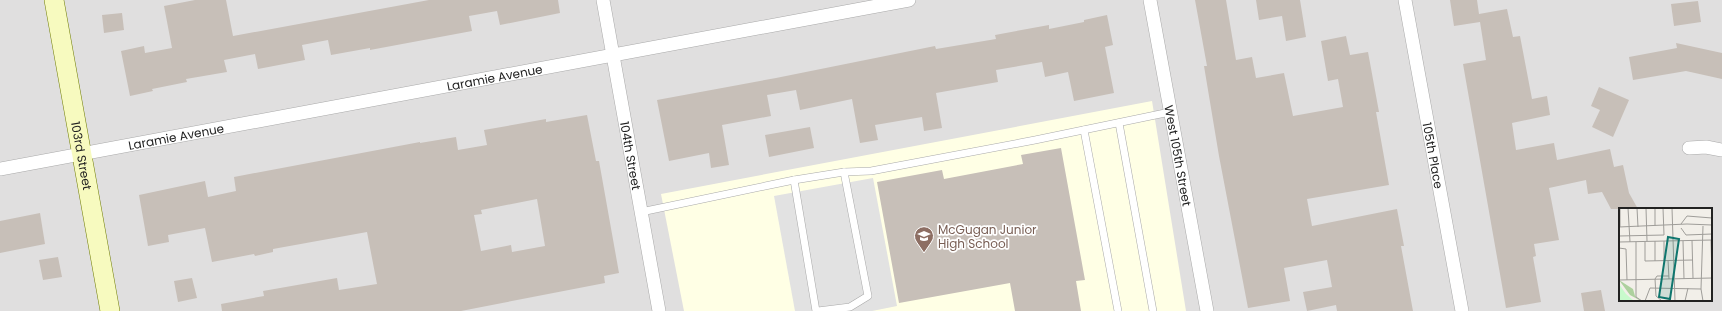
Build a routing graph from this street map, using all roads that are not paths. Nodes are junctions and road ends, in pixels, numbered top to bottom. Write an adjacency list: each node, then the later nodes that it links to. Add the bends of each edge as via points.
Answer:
1 (54, 0): 12 (main road, 103rd Street)
2 (603, 0): 6 (street, 104th Street)
3 (909, 0): 6 (street, Laramie Avenue)
4 (1150, 0): 7 (street, West 105th Street)
5 (1405, 0): 23 (street, 105th Place)
6 (613, 55): 12 (street, Laramie Avenue); 16 (street, 104th Street)
7 (1170, 112): 8 (lane); 22 (street, West 105th Street)
8 (1119, 123): 9 (lane); 21 (lane)
9 (1084, 130): 14 (lane, via 871,171); 20 (lane)
10 (1689, 148): 11 (street, via 1706,147)
11 (1722, 150)
12 (81, 155): 13 (street, Laramie Avenue); 17 (main road, 103rd Street)
13 (0, 169)
14 (844, 172): 15 (lane); 19 (lane, via 868,296 850,307)
15 (794, 180): 16 (lane); 19 (lane)
16 (641, 212): 18 (street, 104th Street)
17 (110, 311)
18 (659, 311)
19 (817, 311)
20 (1118, 311)
21 (1153, 311)
22 (1207, 311)
23 (1462, 311)

